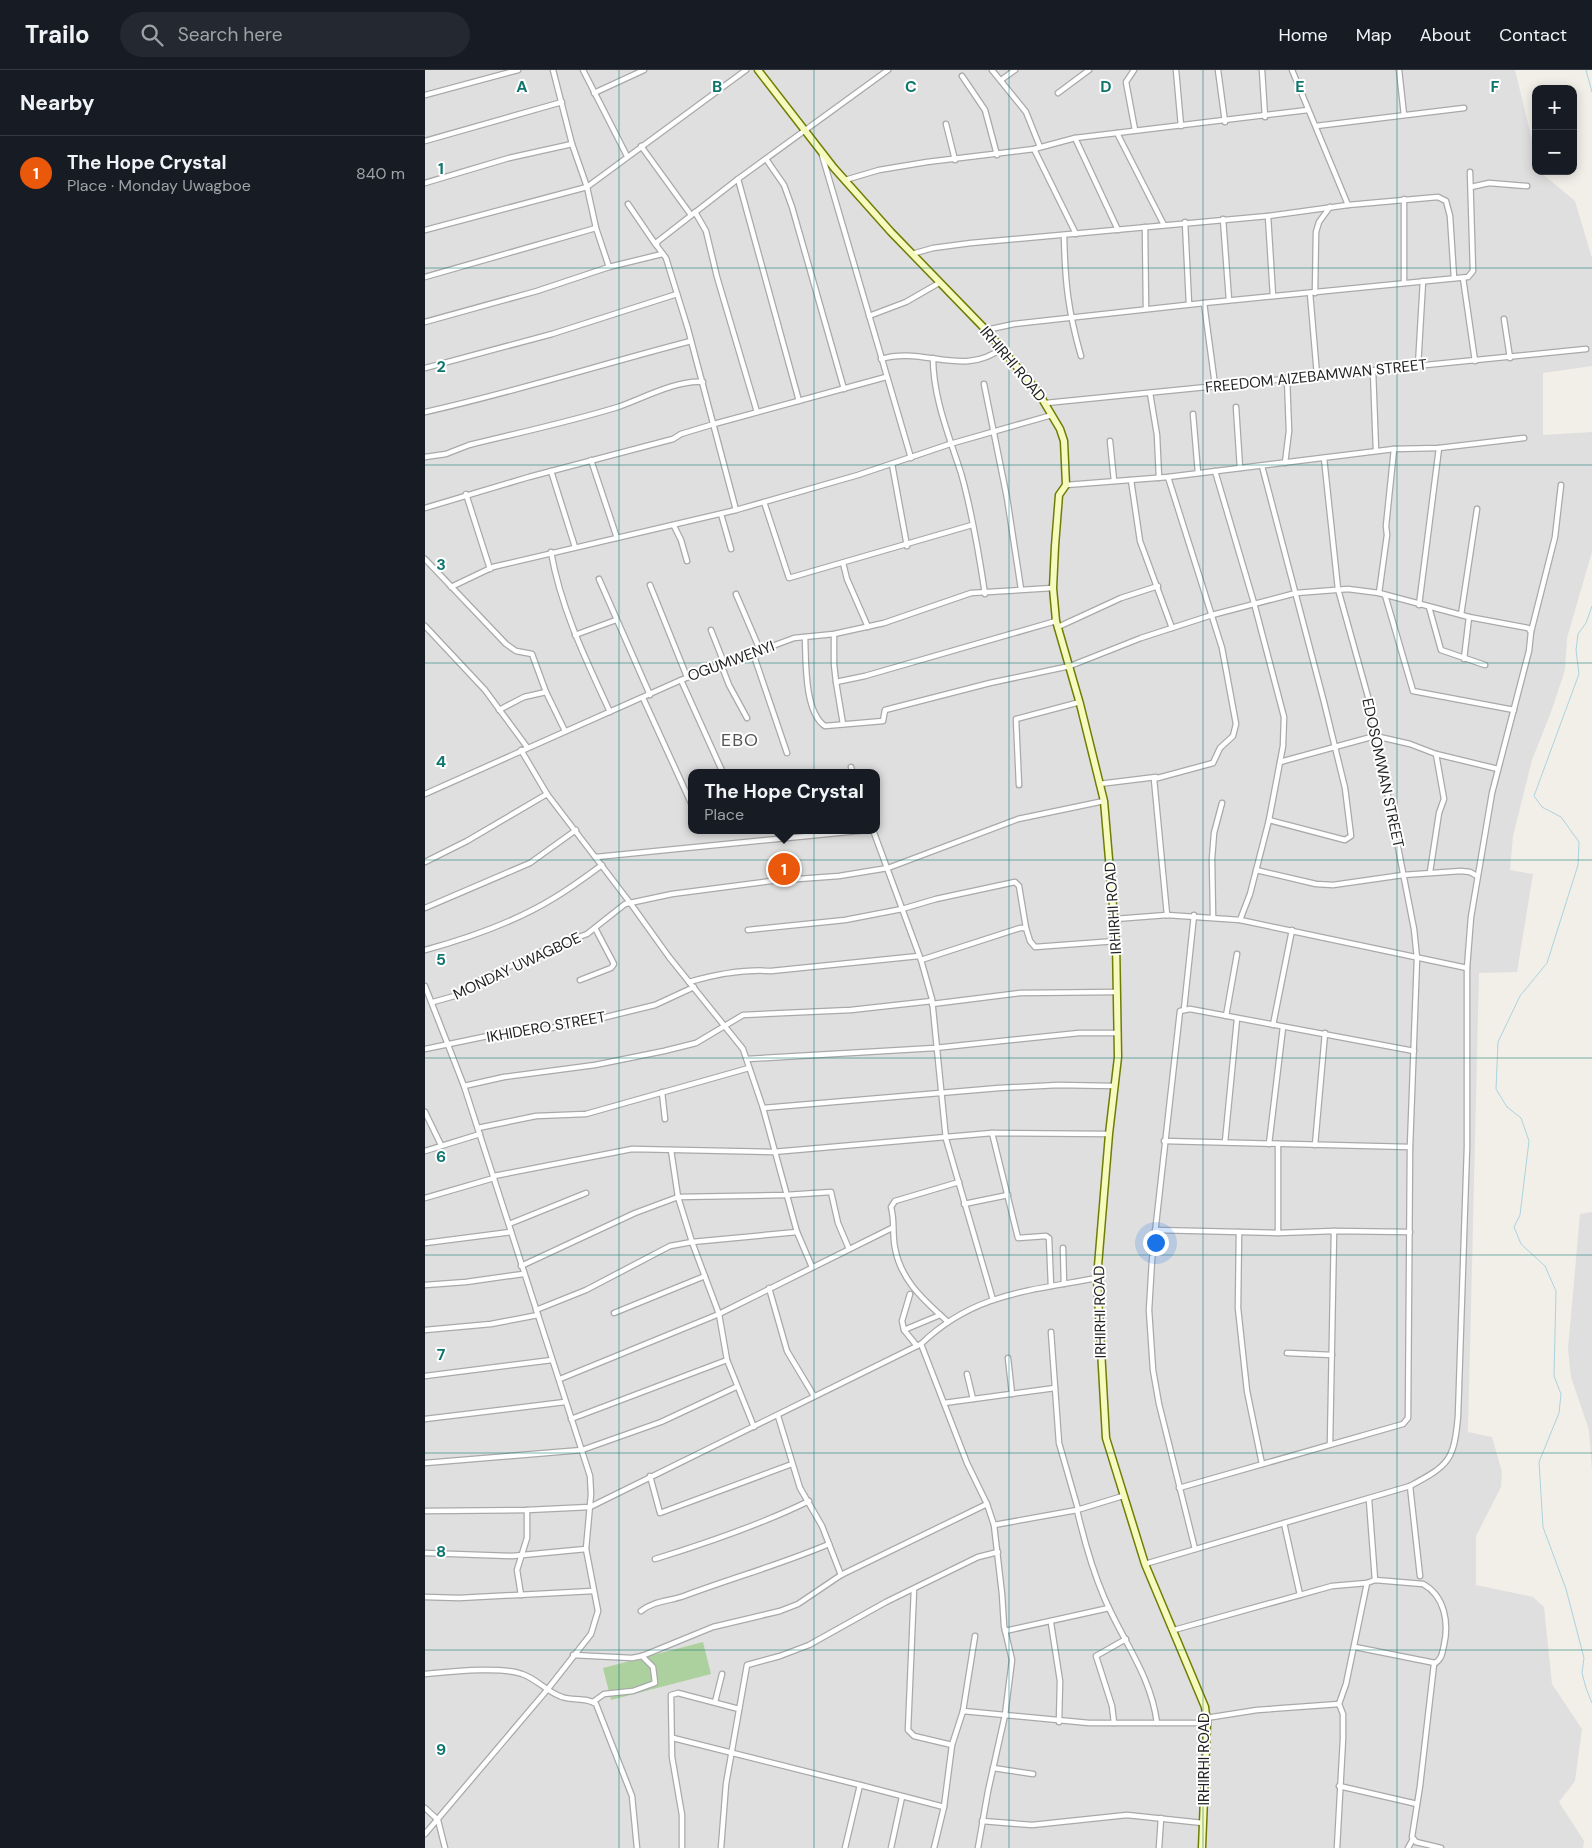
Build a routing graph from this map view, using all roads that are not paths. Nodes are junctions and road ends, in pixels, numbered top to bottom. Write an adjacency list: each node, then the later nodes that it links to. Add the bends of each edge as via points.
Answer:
1 (517, 70): 21 (street)
2 (553, 70): 22 (street)
3 (583, 70): 19 (street)
4 (643, 70): 19 (street)
5 (746, 70): 37 (street)
6 (758, 70): 31 (street, IRHIRHI ROAD)
7 (888, 70): 31 (street)
8 (992, 70): 18 (street)
9 (1015, 70): 18 (street)
10 (1089, 70): 20 (street)
11 (1134, 70): 32 (street, via 1127,82)
12 (1176, 70): 29 (street)
13 (1218, 70): 27 (street)
14 (1263, 70): 26 (street)
15 (1292, 70): 24 (street)
16 (1399, 70): 25 (street)
17 (962, 76): 41 (street, via 985,110)
18 (1001, 80): 38 (street, via 1026,112)
19 (594, 93): 42 (street)
20 (1059, 93)
21 (425, 95)
22 (562, 102): 35 (street); 36 (street)
23 (1464, 108): 25 (street)
24 (1308, 110): 26 (street); 30 (street)
25 (1404, 115): 30 (street)
26 (1265, 117): 27 (street)
27 (1225, 122): 29 (street)
28 (946, 124): 44 (street)
29 (1181, 126): 32 (street)
30 (1316, 126): 54 (street)
31 (805, 130): 40 (street, IRHIRHI ROAD); 43 (street)
32 (1135, 130): 33 (street)
33 (1117, 133): 34 (street); 60 (street)
34 (1075, 138): 38 (street); 64 (street)
35 (425, 141)
36 (572, 144): 48 (street, via 509,158); 50 (street)
37 (641, 146): 42 (street); 56 (street)
38 (1041, 147): 39 (street)
39 (1034, 149): 41 (street); 65 (street)
40 (821, 151): 47 (street, IRHIRHI ROAD); 84 (street)
41 (997, 155): 44 (street)
42 (627, 156): 50 (street)
43 (766, 159): 46 (street); 106 (street, via 784,185 792,207)
44 (955, 160): 47 (street, via 879,170)
45 (1470, 172): 51 (street)
46 (738, 179): 56 (street); 108 (street)
47 (845, 180): 69 (street, IRHIRHI ROAD)
48 (425, 183)
49 (1527, 186): 51 (street, via 1489,183)
50 (587, 187): 62 (street); 63 (street)
51 (1471, 187): 73 (street, via 1473,271)
52 (1404, 199): 54 (street); 72 (street, via 1438,197 1445,201 1450,216); 76 (street)
53 (628, 204): 67 (street)
54 (1348, 205): 55 (street)
55 (1330, 207): 57 (street); 77 (street, via 1316,232)
56 (693, 214): 67 (street, via 660,239); 112 (street, via 706,231)
57 (1269, 216): 58 (street); 79 (street)
58 (1223, 219): 59 (street); 80 (street)
59 (1185, 222): 60 (street); 82 (street)
60 (1164, 225): 61 (street)
61 (1145, 227): 64 (street); 83 (street)
62 (596, 228): 70 (street); 71 (street)
63 (425, 230)
64 (1118, 230): 65 (street)
65 (1075, 234): 66 (street)
66 (1064, 235): 69 (street, via 971,243); 85 (street, via 1065,288)
67 (657, 246): 68 (street)
68 (662, 254): 70 (street); 78 (street)
69 (912, 254): 75 (street, IRHIRHI ROAD)
70 (609, 267): 87 (street)
71 (425, 277)
72 (1454, 278): 73 (street); 74 (street)
73 (1463, 278): 96 (street)
74 (1423, 281): 76 (street); 97 (street)
75 (939, 283): 84 (street, via 906,302); 88 (street, IRHIRHI ROAD)
76 (1404, 283): 77 (street)
77 (1312, 293): 79 (street); 100 (street)
78 (677, 294): 89 (street); 98 (street, via 552,334)
79 (1273, 296): 80 (street)
80 (1229, 300): 81 (street)
81 (1204, 303): 82 (street); 105 (street)
82 (1189, 304): 83 (street)
83 (1146, 309): 85 (street)
84 (869, 316): 95 (street)
85 (1070, 318): 88 (street); 92 (street)
86 (1503, 319): 94 (street)
87 (425, 322)
88 (986, 330): 90 (street, IRHIRHI ROAD)
89 (691, 341): 103 (street); 111 (street, via 499,395)
90 (1002, 348): 93 (street, via 990,357 968,362); 109 (street, IRHIRHI ROAD)
91 (1585, 349): 94 (street, FREEDOM AIZEBAMWAN STREET)
92 (1081, 356)
93 (933, 358): 95 (street, via 911,354); 119 (street, via 933,374)
94 (1510, 358): 96 (street, FREEDOM AIZEBAMWAN STREET)
95 (881, 359): 101 (street)
96 (1475, 360): 97 (street, FREEDOM AIZEBAMWAN STREET)
97 (1418, 366): 99 (street, FREEDOM AIZEBAMWAN STREET)
98 (425, 368)
99 (1373, 370): 100 (street, FREEDOM AIZEBAMWAN STREET); 122 (street)
100 (1317, 375): 102 (street, FREEDOM AIZEBAMWAN STREET)
101 (886, 377): 106 (street); 124 (street)
102 (1287, 378): 105 (street, FREEDOM AIZEBAMWAN STREET); 127 (street, via 1289,431)
103 (703, 382): 115 (street); 123 (street, via 681,384 617,407)
104 (984, 384): 116 (street)
105 (1215, 385): 107 (street, FREEDOM AIZEBAMWAN STREET)
106 (845, 388): 108 (street)
107 (1150, 393): 109 (street, FREEDOM AIZEBAMWAN STREET); 135 (street, via 1157,435)
108 (799, 401): 112 (street)
109 (1046, 403): 114 (street, IRHIRHI ROAD)
110 (1236, 406): 130 (street)
111 (425, 412)
112 (757, 412): 115 (street)
113 (1193, 414): 133 (street)
114 (1052, 415): 116 (street); 138 (street, IRHIRHI ROAD, via 1064,441)
115 (714, 424): 126 (street, via 673,439); 144 (street)
116 (993, 432): 119 (street); 162 (street)
117 (1524, 438): 120 (street)
118 (1110, 441): 137 (street)
119 (950, 444): 124 (street); 146 (street, via 961,474)
120 (1439, 448): 121 (street); 170 (street)
121 (1394, 449): 122 (street); 165 (street)
122 (1376, 451): 125 (street)
123 (425, 457)
124 (911, 458): 128 (street)
125 (1324, 458): 127 (street); 163 (street, EDOSOMWAN STREET)
126 (591, 460): 131 (street); 148 (street)
127 (1285, 463): 129 (street)
128 (892, 464): 141 (street); 149 (street)
129 (1261, 466): 130 (street); 164 (street)
130 (1240, 468): 132 (street)
131 (551, 471): 140 (street); 150 (street)
132 (1215, 471): 133 (street); 169 (street)
133 (1198, 474): 134 (street)
134 (1168, 477): 135 (street); 172 (street)
135 (1159, 478): 136 (street)
136 (1131, 480): 137 (street); 159 (street, via 1140,541)
137 (1114, 481): 138 (street)
138 (1067, 485): 161 (street, IRHIRHI ROAD, via 1059,495)
139 (1561, 485): 181 (street, via 1555,537)
140 (466, 494): 142 (street); 156 (street)
141 (764, 502): 144 (street); 155 (street, via 789,578)
142 (425, 508)
143 (1477, 509): 173 (street)
144 (736, 510): 145 (street)
145 (721, 514): 147 (street); 151 (street)
146 (972, 525): 149 (street); 167 (street)
147 (674, 526): 148 (street); 154 (street)
148 (617, 538): 150 (street)
149 (907, 546): 155 (street)
150 (575, 547): 152 (street)
151 (731, 549)
152 (551, 552): 156 (street); 183 (street)
153 (425, 559): 160 (street)
154 (687, 561)
155 (843, 563): 178 (street)
156 (491, 569): 160 (street)
157 (599, 579): 175 (street)
158 (650, 585): 191 (street)
159 (1158, 586): 176 (street); 179 (street)
160 (451, 587): 194 (street, via 506,644 516,651 532,654)
161 (1053, 588): 162 (street, OGUMWENYI); 176 (street, IRHIRHI ROAD)
162 (1021, 589): 167 (street, OGUMWENYI)
163 (1338, 589): 164 (street); 165 (street); 204 (street, EDOSOMWAN STREET, via 1370,704)
164 (1296, 593): 169 (street); 206 (street)
165 (1379, 593): 168 (street)
166 (736, 594): 185 (street)
167 (985, 594): 178 (street, OGUMWENYI, via 971,593)
168 (1385, 595): 170 (street); 199 (street, via 1413,691)
169 (1254, 603): 172 (street); 210 (street, via 1284,716)
170 (1419, 605): 171 (street)
171 (1429, 607): 173 (street); 187 (street, via 1441,650)
172 (1212, 615): 179 (street); 213 (street, via 1236,731 1220,748 1213,762)
173 (1461, 616): 174 (street)
174 (1469, 617): 181 (street, via 1528,628); 187 (street)
175 (616, 620): 183 (street); 195 (street)
176 (1057, 624): 190 (street, IRHIRHI ROAD); 193 (street)
177 (425, 626): 198 (street, via 485,690)
178 (868, 627): 182 (street, OGUMWENYI)
179 (1172, 628): 190 (street)
180 (711, 630): 188 (street)
181 (1531, 632): 199 (street)
182 (834, 634): 184 (street, OGUMWENYI); 193 (street)
183 (575, 635): 200 (street)
184 (805, 637): 185 (street, OGUMWENYI); 202 (street, via 807,684 819,719 825,726)
185 (760, 650): 186 (street, OGUMWENYI)
186 (753, 653): 188 (street, OGUMWENYI); 208 (street)
187 (1464, 659): 189 (street)
188 (723, 664): 191 (street, OGUMWENYI); 201 (street, via 729,685)
189 (1485, 665)
190 (1070, 666): 197 (street, IRHIRHI ROAD); 202 (street, via 885,710 883,721)
191 (687, 677): 192 (street, OGUMWENYI)
192 (681, 680): 195 (street, OGUMWENYI); 211 (street)
193 (837, 682): 202 (street)
194 (546, 692): 198 (street, via 524,697); 203 (street)
195 (650, 695): 196 (street, OGUMWENYI)
196 (643, 698): 200 (street, OGUMWENYI); 218 (street)
197 (1080, 702): 214 (street, IRHIRHI ROAD); 215 (street, via 1016,719)
198 (499, 710): 205 (street)
199 (1514, 710): 212 (street)
200 (610, 712): 203 (street, OGUMWENYI)
201 (747, 718)
202 (843, 724)
203 (565, 731): 205 (street, OGUMWENYI)
204 (1375, 736): 206 (street); 209 (street); 231 (street, EDOSOMWAN STREET)
205 (527, 747): 207 (street, OGUMWENYI)
206 (1335, 747): 210 (street); 221 (street, via 1350,816 1351,836 1345,840)
207 (521, 750): 216 (street, OGUMWENYI); 217 (street)
208 (787, 752)
209 (1436, 754): 212 (street); 230 (street, via 1444,799)
210 (1280, 762): 221 (street)
211 (721, 769)
212 (1498, 769): 232 (street)
213 (1156, 777): 214 (street); 236 (street, via 1153,782)
214 (1099, 784): 219 (street, IRHIRHI ROAD)
215 (1019, 785)
216 (425, 794)
217 (547, 794): 222 (street); 226 (street)
218 (688, 796)
219 (1104, 801): 228 (street, MONDAY UWAGBOE, via 1018,819); 239 (street, IRHIRHI ROAD)
220 (1222, 803): 238 (street, via 1214,833)
221 (1269, 820): 229 (street)
222 (575, 830): 225 (street); 234 (street, via 530,863)
223 (829, 834): 225 (street)
224 (875, 834): 228 (street)
225 (597, 857): 227 (street)
226 (425, 862)
227 (602, 865): 233 (street); 246 (street, via 529,912)
228 (888, 868): 233 (street, MONDAY UWAGBOE, via 839,876 771,880 661,896); 235 (street)
229 (1256, 870): 231 (street, via 1333,885); 240 (street)
230 (1430, 872): 231 (street); 232 (street, via 1463,871)
231 (1403, 875): 249 (street, EDOSOMWAN STREET)
232 (1477, 876): 250 (street)
233 (631, 904): 241 (street, MONDAY UWAGBOE, via 618,908); 252 (street)
234 (425, 908)
235 (902, 909): 242 (street, via 1015,882 1019,886); 243 (street, via 845,920); 248 (street)
236 (1167, 915): 237 (street); 239 (street)
237 (1194, 915): 238 (street); 258 (street)
238 (1213, 917): 240 (street)
239 (1115, 919): 245 (street, IRHIRHI ROAD)
240 (1240, 920): 244 (street)
241 (595, 928): 251 (street, via 615,964); 256 (street, MONDAY UWAGBOE, via 471,984 458,995)
242 (1026, 928): 245 (street, via 1035,946); 248 (street)
243 (748, 930)
244 (1292, 930): 249 (street); 261 (street)
245 (1116, 941): 255 (street, IRHIRHI ROAD)
246 (425, 950)
247 (1237, 954): 259 (street)
248 (920, 958): 252 (street, via 751,969); 257 (street)
249 (1417, 958): 250 (street); 269 (street, EDOSOMWAN STREET)
250 (1467, 968): 360 (street, via 1467,1147 1455,1442 1448,1461 1441,1469)
251 (580, 980)
252 (689, 982): 254 (street)
253 (425, 986): 256 (street)
254 (694, 987): 262 (street); 266 (street, IKHIDERO STREET, via 655,1005 594,1020 535,1031 507,1032)
255 (1117, 992): 257 (street, via 1020,994); 264 (street, IRHIRHI ROAD)
256 (433, 1002): 266 (street)
257 (932, 1003): 262 (street, via 755,1013 743,1015); 267 (street)
258 (1184, 1009): 259 (street); 284 (street, via 1178,1018)
259 (1226, 1016): 260 (street)
260 (1237, 1019): 261 (street); 285 (street)
261 (1273, 1025): 263 (street)
262 (723, 1026): 270 (street, via 736,1039); 272 (street, via 697,1043 664,1051)
263 (1283, 1026): 265 (street); 286 (street)
264 (1118, 1033): 267 (street, via 1079,1033); 273 (street, IRHIRHI ROAD)
265 (1325, 1033): 269 (street); 289 (street)
266 (448, 1046): 268 (street, IKHIDERO STREET); 272 (street)
267 (935, 1048): 270 (street); 275 (street)
268 (425, 1049)
269 (1414, 1050): 290 (street, EDOSOMWAN STREET)
270 (747, 1059): 271 (street)
271 (749, 1068): 274 (street); 276 (street)
272 (464, 1086): 279 (street)
273 (1114, 1086): 275 (street, via 1048,1085); 282 (street, IRHIRHI ROAD)
274 (662, 1092): 278 (street); 279 (street, via 587,1114 536,1116)
275 (941, 1094): 276 (street); 283 (street)
276 (763, 1108): 293 (street)
277 (425, 1112): 288 (street)
278 (665, 1119)
279 (478, 1128): 280 (street)
280 (480, 1134): 288 (street); 294 (street)
281 (992, 1134): 282 (street); 283 (street); 298 (street)
282 (1109, 1134): 319 (street, IRHIRHI ROAD)
283 (946, 1139): 293 (street); 295 (street)
284 (1164, 1141): 285 (street); 304 (street)
285 (1225, 1142): 286 (street)
286 (1269, 1144): 287 (street)
287 (1278, 1144): 289 (street); 310 (street)
288 (441, 1145): 292 (street)
289 (1315, 1145): 290 (street)
290 (1410, 1147): 309 (street, EDOSOMWAN STREET)
291 (671, 1150): 293 (street); 294 (street, via 616,1151); 299 (street)
292 (425, 1151)
293 (773, 1152): 297 (street)
294 (494, 1177): 300 (street); 302 (street)
295 (959, 1182): 301 (street); 303 (street, via 895,1201 891,1207 895,1220)
296 (586, 1193): 302 (street)
297 (786, 1195): 299 (street); 307 (street); 314 (street, via 831,1192 838,1223)
298 (1008, 1195): 301 (street); 322 (street, via 1019,1238 1049,1238)
299 (678, 1197): 311 (street); 315 (street, via 635,1213)
300 (425, 1198)
301 (965, 1204): 325 (street)
302 (509, 1224): 306 (street)
303 (892, 1228): 314 (street); 329 (street, via 899,1265 907,1280)
304 (1155, 1230): 308 (street); 361 (street, via 1149,1310 1153,1370)
305 (1334, 1230): 309 (street); 310 (street); 336 (street)
306 (511, 1232): 312 (street); 315 (street)
307 (797, 1232): 311 (street); 316 (street)
308 (1239, 1232): 310 (street); 358 (street, via 1238,1308 1247,1391)
309 (1410, 1232): 354 (street, EDOSOMWAN STREET, via 1408,1418 1403,1424)
310 (1278, 1233)
311 (692, 1242): 318 (street); 326 (street, via 670,1246)
312 (425, 1244)
313 (1063, 1248): 320 (street)
314 (849, 1249): 316 (street)
315 (521, 1266): 317 (street)
316 (812, 1267): 323 (street)
317 (523, 1274): 321 (street); 326 (street)
318 (705, 1276): 327 (street); 328 (street)
319 (1097, 1278): 320 (street); 362 (street, IRHIRHI ROAD, via 1106,1438)
320 (1064, 1284): 322 (street)
321 (425, 1285)
322 (1051, 1286): 325 (street)
323 (769, 1288): 328 (street); 346 (street, via 787,1351)
324 (911, 1294): 332 (street, via 902,1321)
325 (993, 1300): 330 (street, via 977,1304)
326 (537, 1313): 331 (street, via 491,1324); 338 (street)
327 (614, 1313)
328 (719, 1314): 339 (street); 342 (street)
329 (940, 1315): 330 (street); 332 (street)
330 (947, 1322): 334 (street)
331 (425, 1330)
332 (904, 1330): 334 (street)
333 (1051, 1332): 344 (street)
334 (919, 1345): 346 (street); 349 (street)
335 (1287, 1353): 336 (street)
336 (1332, 1354): 354 (street)
337 (1008, 1358): 345 (street)
338 (552, 1360): 341 (street); 342 (street)
339 (727, 1360): 343 (street); 352 (street)
340 (967, 1374): 347 (street)
341 (425, 1376)
342 (560, 1379): 348 (street)
343 (736, 1386): 353 (street); 355 (street, via 661,1422)
344 (1055, 1388): 345 (street); 367 (street, via 1059,1443)
345 (1011, 1394): 347 (street)
346 (814, 1396): 350 (street)
347 (973, 1400): 349 (street)
348 (565, 1402): 351 (street); 352 (street)
349 (944, 1403): 365 (street)
350 (778, 1416): 353 (street); 357 (street)
351 (425, 1419)
352 (571, 1419): 355 (street)
353 (754, 1427): 359 (street)
354 (1330, 1444): 358 (street, EDOSOMWAN STREET)
355 (582, 1450): 356 (street); 366 (street, via 590,1476)
356 (425, 1463)
357 (792, 1464): 359 (street, via 662,1513); 364 (street, via 800,1488)
358 (1262, 1464): 361 (street, EDOSOMWAN STREET)
359 (649, 1476): 366 (street)
360 (1410, 1486): 363 (street); 381 (street)
361 (1179, 1488): 374 (street)
362 (1123, 1496): 367 (street); 379 (street, IRHIRHI ROAD)
363 (1369, 1500): 370 (street); 382 (street)
364 (809, 1501): 372 (street); 378 (street, via 779,1516)
365 (987, 1504): 371 (street); 380 (street)
366 (590, 1506): 368 (street); 373 (street)
367 (1077, 1509): 371 (street); 389 (street, via 1085,1547)
368 (527, 1510): 369 (street); 377 (street, via 527,1538)
369 (425, 1511)
370 (1284, 1523): 374 (street); 387 (street)
371 (994, 1525): 375 (street)
372 (829, 1544): 380 (street); 390 (street, via 682,1597 656,1603)
373 (586, 1549): 377 (street); 385 (street)
374 (1195, 1549): 379 (street)
375 (998, 1552): 384 (street, via 978,1557); 393 (street)
376 (425, 1553): 377 (street)
377 (521, 1556): 386 (street, via 517,1570)
378 (655, 1559)
379 (1145, 1564): 392 (street, IRHIRHI ROAD)
380 (841, 1575): 398 (street, via 798,1604 713,1627)
381 (1420, 1576)
382 (1375, 1580): 383 (street); 399 (street, via 1423,1584 1438,1598 1447,1617 1447,1631 1441,1659)
383 (1367, 1583): 387 (street, via 1332,1586); 396 (street)
384 (914, 1589): 406 (street, via 809,1644 780,1656 750,1663 746,1666); 414 (street, via 908,1730 914,1736)
385 (593, 1592): 386 (street); 397 (street, via 598,1611 596,1619 591,1634)
386 (521, 1595): 388 (street)
387 (1300, 1595): 392 (street)
388 (425, 1597)
389 (1109, 1608): 391 (street); 395 (street)
390 (641, 1611)
391 (1051, 1623): 393 (street); 410 (street, via 1060,1682)
392 (1174, 1630): 409 (street, IRHIRHI ROAD, via 1205,1707)
393 (1005, 1631): 408 (street, via 1012,1660)
394 (975, 1636): 407 (street)
395 (1126, 1639): 411 (street, via 1096,1656); 412 (street, via 1148,1684)
396 (1355, 1647): 399 (street); 405 (street)
397 (573, 1655): 398 (street); 402 (street)
398 (642, 1656): 403 (street, via 653,1667 655,1683 633,1691 604,1694)
399 (1435, 1663): 421 (street)
400 (425, 1674): 402 (street, via 517,1672)
401 (722, 1674): 404 (street)
402 (547, 1690): 403 (street, via 566,1698); 425 (street)
403 (593, 1702): 431 (street, via 600,1710 632,1796)
404 (715, 1702): 406 (street); 413 (street, via 672,1694)
405 (1339, 1704): 409 (street, via 1257,1710); 419 (street, via 1343,1714)
406 (739, 1710): 415 (street)
407 (963, 1711): 408 (street); 414 (street)
408 (1005, 1715): 410 (street); 416 (street)
409 (1207, 1721): 412 (street); 427 (street, IRHIRHI ROAD)
410 (1059, 1722): 411 (street)
411 (1114, 1723): 412 (street)
412 (1157, 1723)
413 (673, 1738): 415 (street); 432 (street, via 672,1757 682,1815)
414 (952, 1745): 422 (street)
415 (732, 1751): 418 (street); 433 (street)
416 (993, 1768): 417 (street); 426 (street)
417 (1033, 1774)
418 (860, 1785): 420 (street); 434 (street)
419 (1339, 1786): 421 (street); 440 (street)
420 (902, 1797): 422 (street); 435 (street)
421 (1417, 1804): 429 (street, via 1411,1830)
422 (944, 1807): 436 (street)
423 (425, 1808): 425 (street)
424 (1161, 1818): 426 (street, via 1114,1815 1032,1824); 427 (street); 438 (street)
425 (438, 1820): 428 (street); 430 (street)
426 (982, 1821): 437 (street)
427 (1203, 1823): 439 (street, IRHIRHI ROAD)
428 (425, 1834)
429 (1413, 1839): 441 (street); 442 (street)
430 (445, 1848)
431 (637, 1848)
432 (682, 1848)
433 (721, 1848)
434 (845, 1848)
435 (891, 1848)
436 (934, 1848)
437 (978, 1848)
438 (1159, 1848)
439 (1202, 1848)
440 (1337, 1848)
441 (1408, 1848)
442 (1441, 1848)

